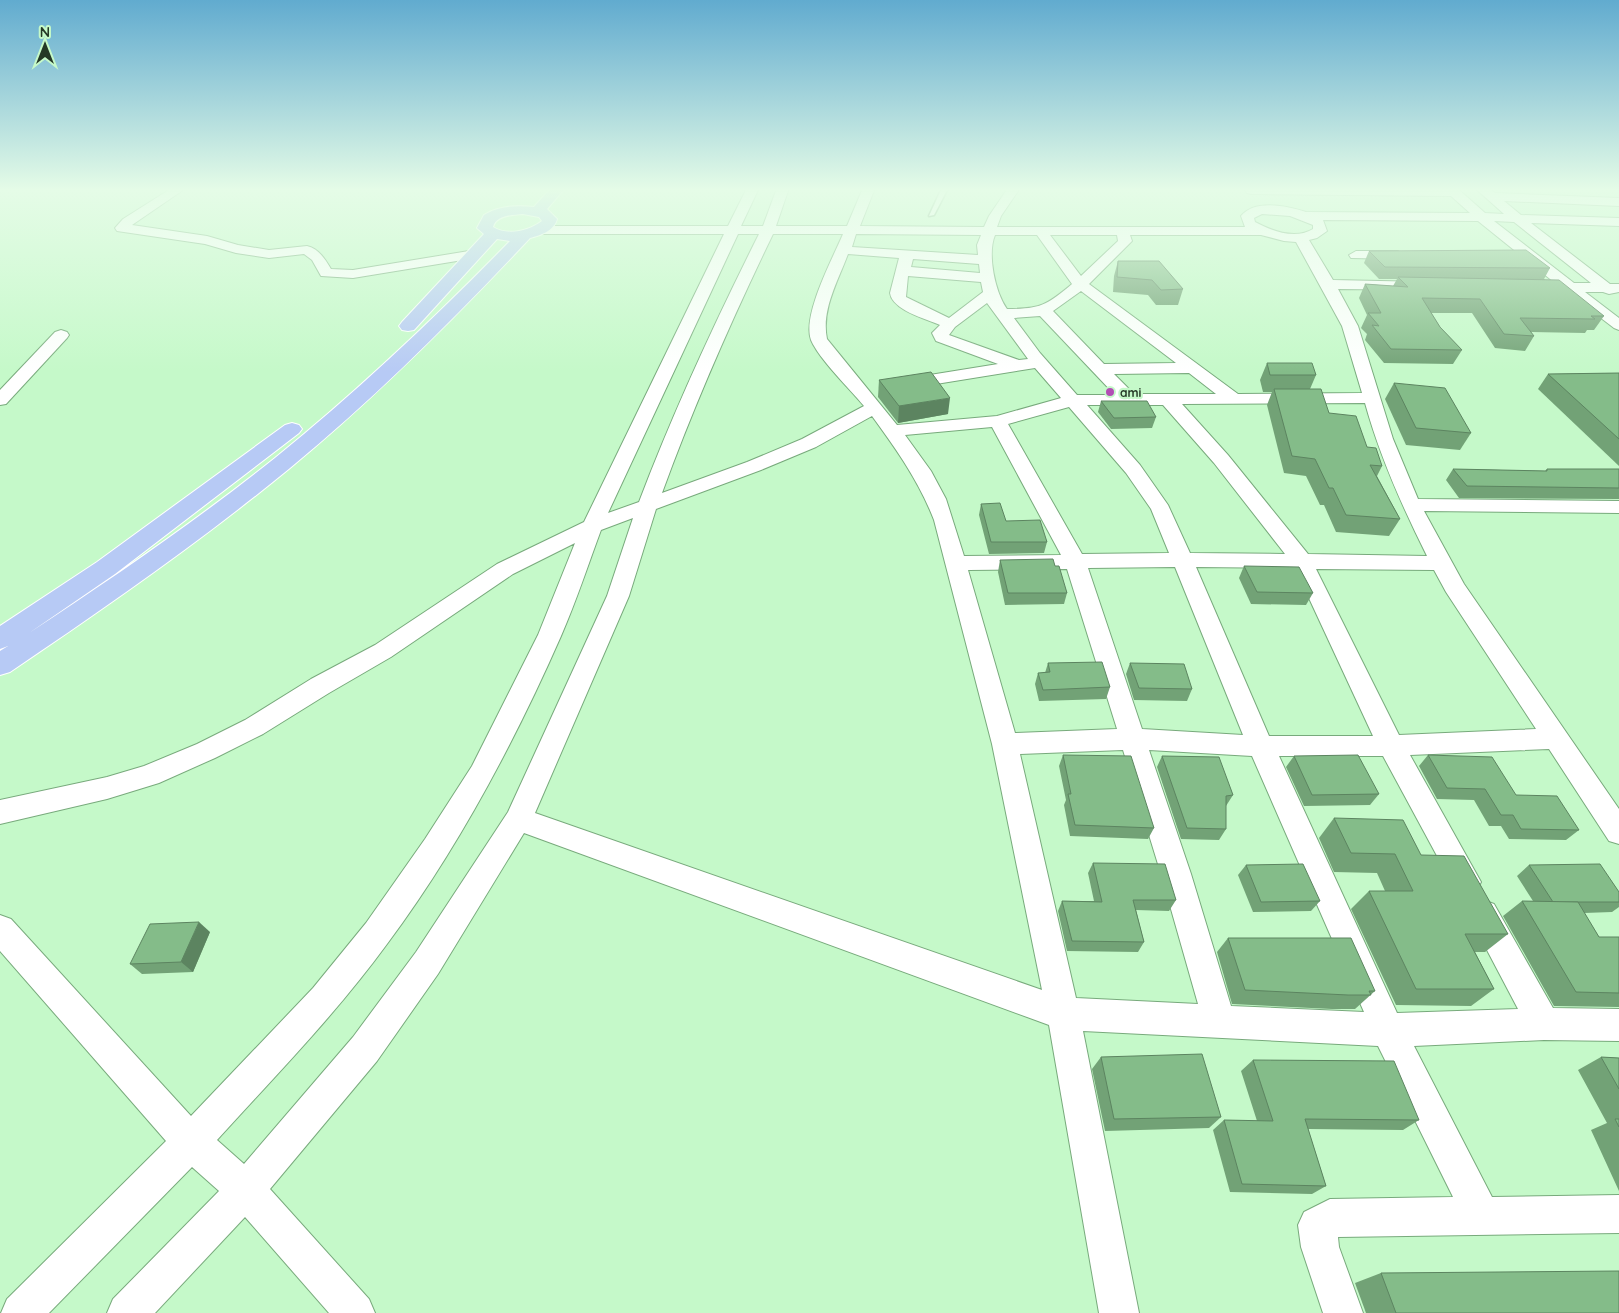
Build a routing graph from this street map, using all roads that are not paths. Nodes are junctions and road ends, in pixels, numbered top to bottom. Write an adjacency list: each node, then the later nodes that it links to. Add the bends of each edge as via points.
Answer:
1 (238, 249): 14 (street, via 270,254 307,250 317,258 326,273 334,275)
2 (479, 249): 14 (highway)
3 (514, 249): 56 (highway, via 369,389 309,440 134,574)
4 (720, 249): 49 (street)
5 (760, 249): 46 (street, via 690,394)
6 (843, 249): 37 (street, via 821,304 818,328 824,348)
7 (896, 249): 15 (street)
8 (985, 249): 21 (street)
9 (1054, 249): 22 (street)
10 (1117, 249): 22 (street)
11 (1307, 249): 23 (street)
12 (1520, 249): 19 (street)
13 (1557, 249): 27 (street)
14 (475, 254): 55 (highway, via 378,355 318,409 106,568)
15 (907, 255): 20 (street); 21 (street)
16 (1356, 255): 17 (street)
17 (1413, 255)
18 (1508, 255): 19 (street)
19 (1528, 256): 26 (street)
20 (903, 271): 21 (street); 31 (street, via 898,294 901,302)
21 (988, 277): 30 (street); 31 (street)
22 (1080, 284): 29 (street); 35 (street)
23 (1328, 284): 24 (street); 38 (street, via 1350,326)
24 (1438, 286)
25 (1528, 287): 26 (street)
26 (1568, 287): 27 (street); 32 (street)
27 (1612, 288): 28 (street)
28 (1619, 297)
29 (1043, 310): 30 (street); 36 (street)
30 (1003, 314): 34 (street)
31 (950, 324): 34 (street, via 940,333 942,338)
32 (1619, 325)
33 (61, 334): 42 (street)
34 (1029, 364): 37 (street); 43 (street)
35 (1193, 368): 36 (street); 41 (street)
36 (1100, 369): 39 (street)
37 (877, 393): 45 (street); 46 (street, via 808,442)
38 (1373, 398): 41 (street); 47 (street, via 1384,439)
39 (1129, 399): 40 (street); 43 (street)
40 (1167, 399): 41 (street); 52 (street, via 1221,459)
41 (1234, 399)
42 (0, 400)
43 (1073, 400): 44 (street); 50 (street, via 1148,488 1161,508)
44 (998, 421): 45 (street); 51 (street)
45 (892, 431): 53 (street, via 921,471 936,499)
46 (647, 506): 49 (street); 63 (street, via 618,596)
47 (1411, 506): 48 (street); 54 (street)
48 (1619, 507)
49 (592, 526): 62 (street, via 505,569 383,651 254,727 206,751 150,775 107,788); 71 (street, via 550,635 482,774 435,848 377,932 324,999)
50 (1182, 560): 51 (street); 52 (street); 60 (street)
51 (1075, 561): 53 (street); 58 (street)
52 (1302, 561): 54 (street); 61 (street)
53 (956, 563): 59 (street)
54 (1442, 563): 57 (street, via 1454,587)
55 (4, 636)
56 (0, 665)
57 (1555, 738): 61 (street); 64 (street)
58 (1133, 739): 59 (street); 60 (street); 67 (street)
59 (1005, 744): 66 (street)
60 (1261, 746): 61 (street); 70 (street)
61 (1391, 746): 68 (street)
62 (0, 812)
63 (518, 819): 66 (street); 72 (street, via 427,963 365,1049)
64 (1619, 832)
65 (0, 929): 71 (street)
66 (1063, 1014): 67 (street); 78 (street)
67 (1219, 1022): 70 (street)
68 (1544, 1024): 69 (street); 70 (street)
69 (1619, 1025)
70 (1388, 1030): 74 (street)
71 (191, 1142): 72 (street); 75 (street)
72 (246, 1190): 76 (street); 77 (street)
73 (1619, 1214): 74 (street)
74 (1482, 1216): 79 (street, via 1330,1218 1318,1225 1320,1247)
75 (21, 1313)
76 (127, 1313)
77 (355, 1313)
78 (1119, 1313)
79 (1343, 1313)

